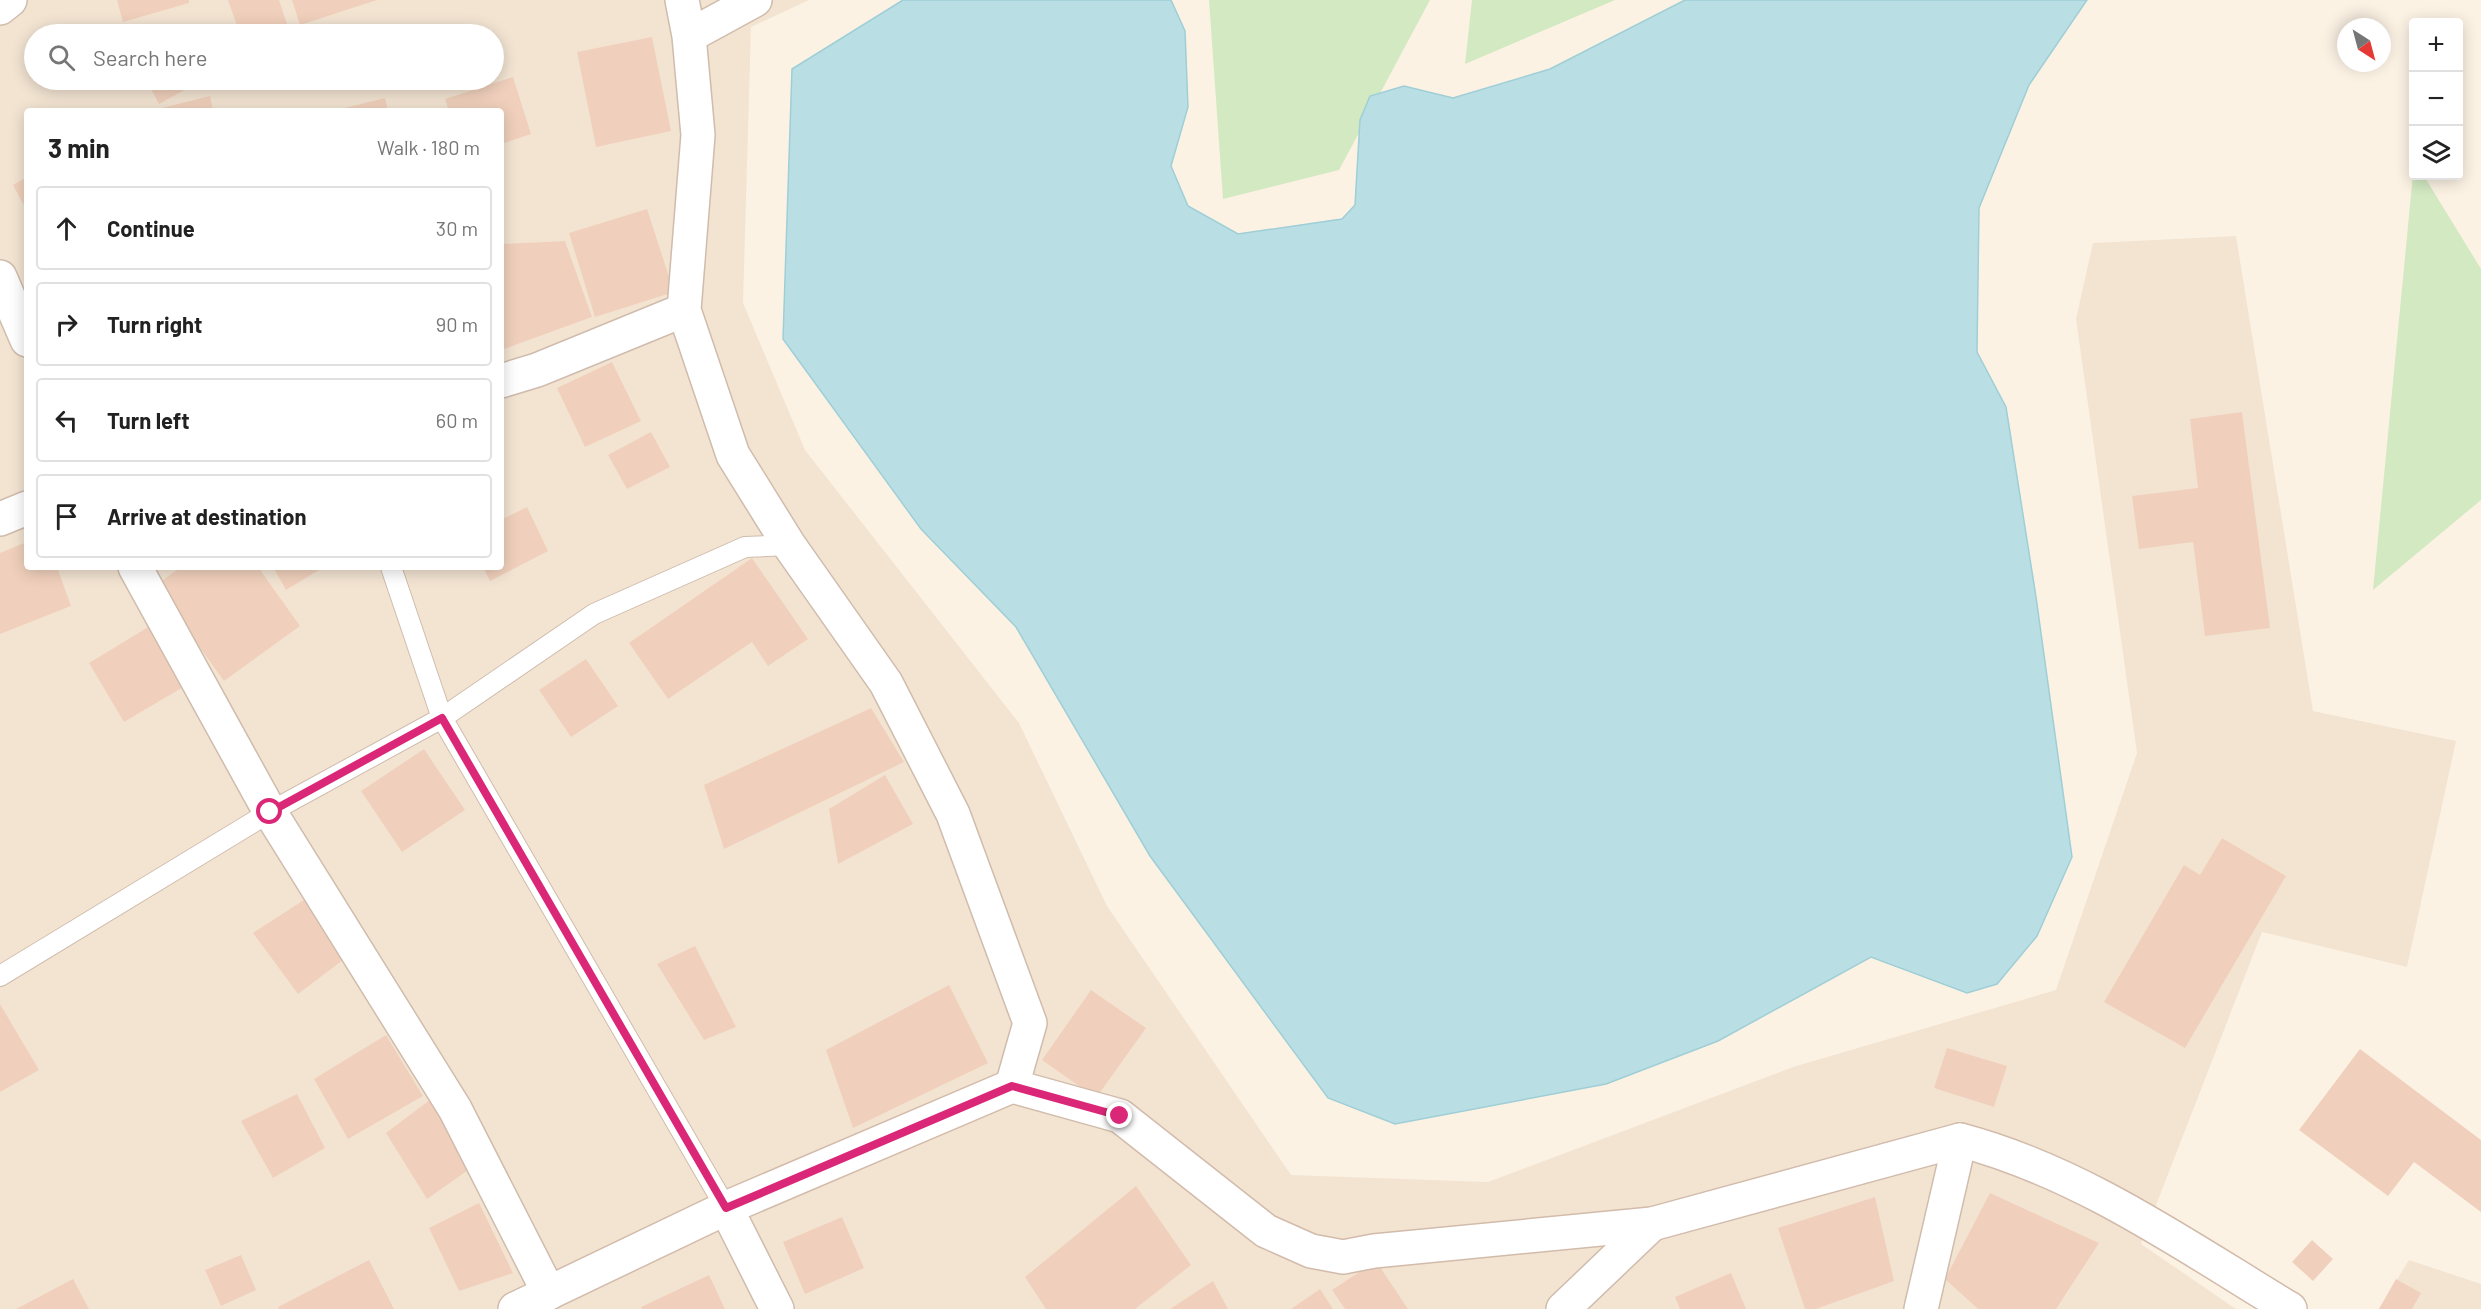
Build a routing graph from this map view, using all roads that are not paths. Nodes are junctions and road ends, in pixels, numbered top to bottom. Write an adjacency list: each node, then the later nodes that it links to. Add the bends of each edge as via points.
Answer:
1 (10, 0): 4 (street)
2 (682, 0): 5 (street)
3 (755, 0): 5 (street)
4 (0, 8)
5 (689, 36): 7 (street, via 698,135)
6 (0, 276): 8 (street)
7 (684, 310): 9 (street); 12 (street, via 734,455)
8 (24, 333)
9 (504, 380)
10 (24, 509): 11 (street)
11 (0, 519)
12 (789, 545): 15 (lane, via 745,547 594,614); 18 (street, via 886,683 953,814 1030,1023)
13 (137, 570): 16 (street)
14 (392, 570): 15 (lane)
15 (442, 718): 16 (lane); 20 (lane)
16 (270, 812): 17 (lane); 22 (street, via 455,1109)
17 (0, 976)
18 (1012, 1086): 20 (street); 21 (street, via 1120,1116 1266,1231 1311,1251 1344,1257)
19 (1960, 1140): 21 (street); 26 (street); 27 (street, via 2002,1151 2095,1192)
20 (726, 1208): 22 (street); 24 (street)
21 (1652, 1224): 25 (street)
22 (549, 1293): 23 (street)
23 (515, 1309)
24 (777, 1309)
25 (1563, 1309)
26 (1921, 1309)
27 (2290, 1309)

